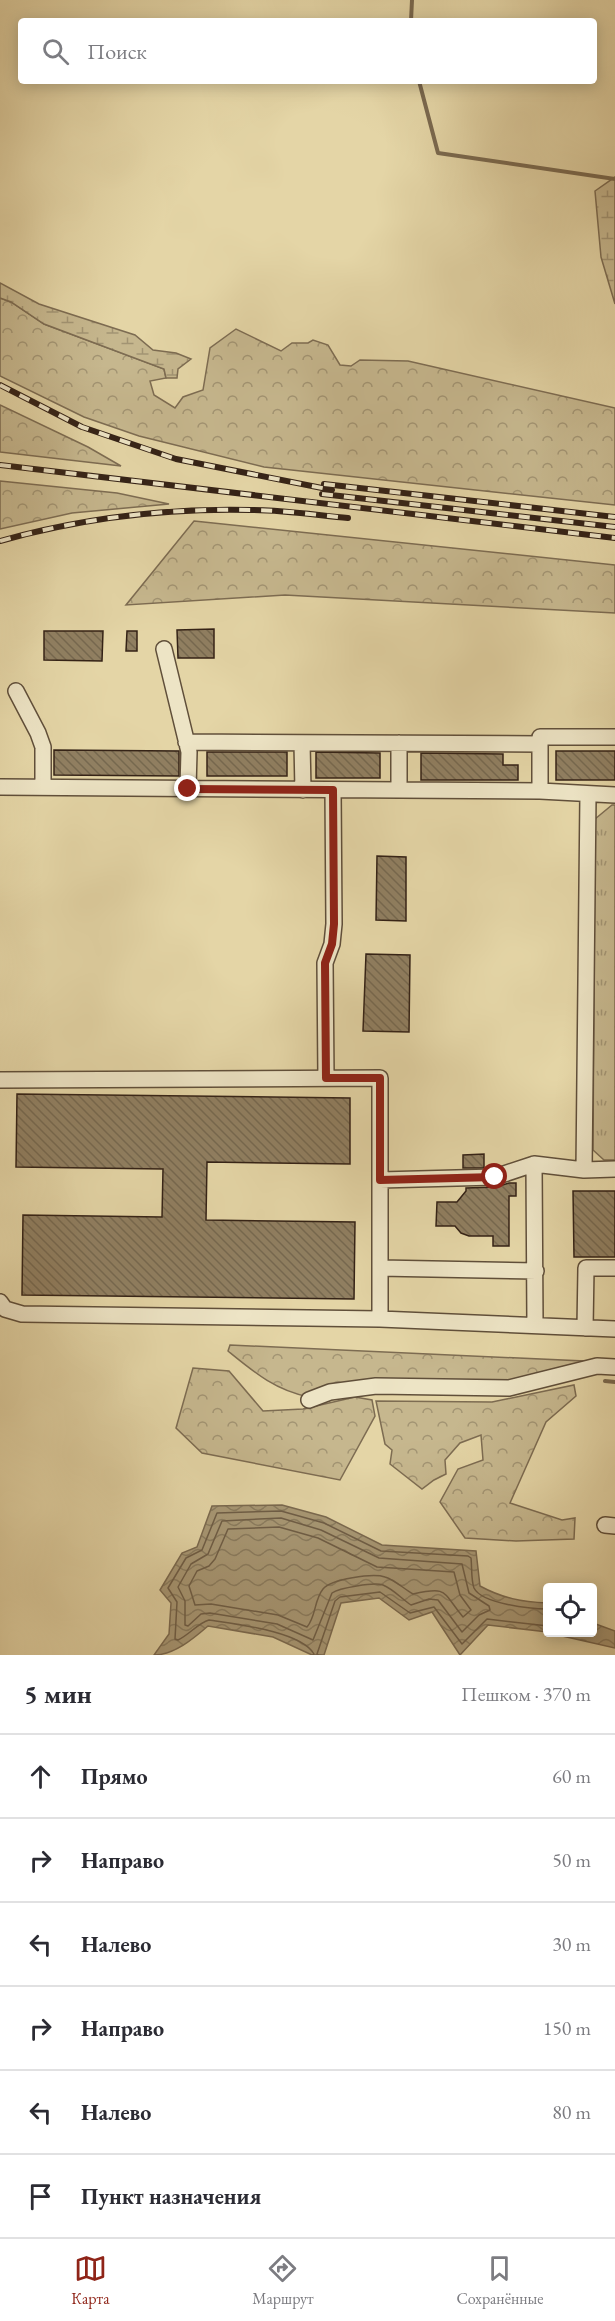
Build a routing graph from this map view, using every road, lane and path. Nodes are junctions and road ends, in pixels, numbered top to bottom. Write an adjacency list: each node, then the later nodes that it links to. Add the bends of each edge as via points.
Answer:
1 (164, 649): 4 (lane)
2 (16, 691): 9 (lane, via 43,747)
3 (615, 737): 7 (lane, via 540,737)
4 (186, 742): 5 (lane); 10 (lane)
5 (302, 742): 6 (lane); 11 (lane)
6 (399, 743): 7 (lane); 13 (lane)
7 (540, 744): 14 (lane)
8 (0, 787): 9 (lane)
9 (43, 788): 10 (lane)
10 (188, 789): 11 (lane)
11 (303, 790): 12 (lane)
12 (333, 790): 13 (lane); 17 (lane, via 334,924 325,963)
13 (399, 790): 14 (lane)
14 (540, 791): 15 (lane)
15 (588, 795): 16 (lane); 21 (lane)
16 (615, 795)
17 (326, 1078): 18 (lane); 22 (lane, via 380,1078)
18 (0, 1080)
19 (534, 1164): 21 (lane); 22 (lane, via 495,1177); 25 (lane)
20 (615, 1169): 21 (lane)
21 (584, 1170)
22 (380, 1180): 23 (lane)
23 (380, 1268): 25 (lane); 27 (lane)
24 (615, 1268): 29 (lane, via 585,1268)
25 (536, 1271): 28 (lane)
26 (0, 1302): 27 (lane, via 5,1309 22,1314)
27 (380, 1319): 28 (lane)
28 (535, 1324): 29 (lane)
29 (585, 1328): 30 (lane)
30 (615, 1329)
31 (615, 1367): 32 (lane, via 597,1366 509,1388 376,1386 330,1392)
32 (309, 1400)

